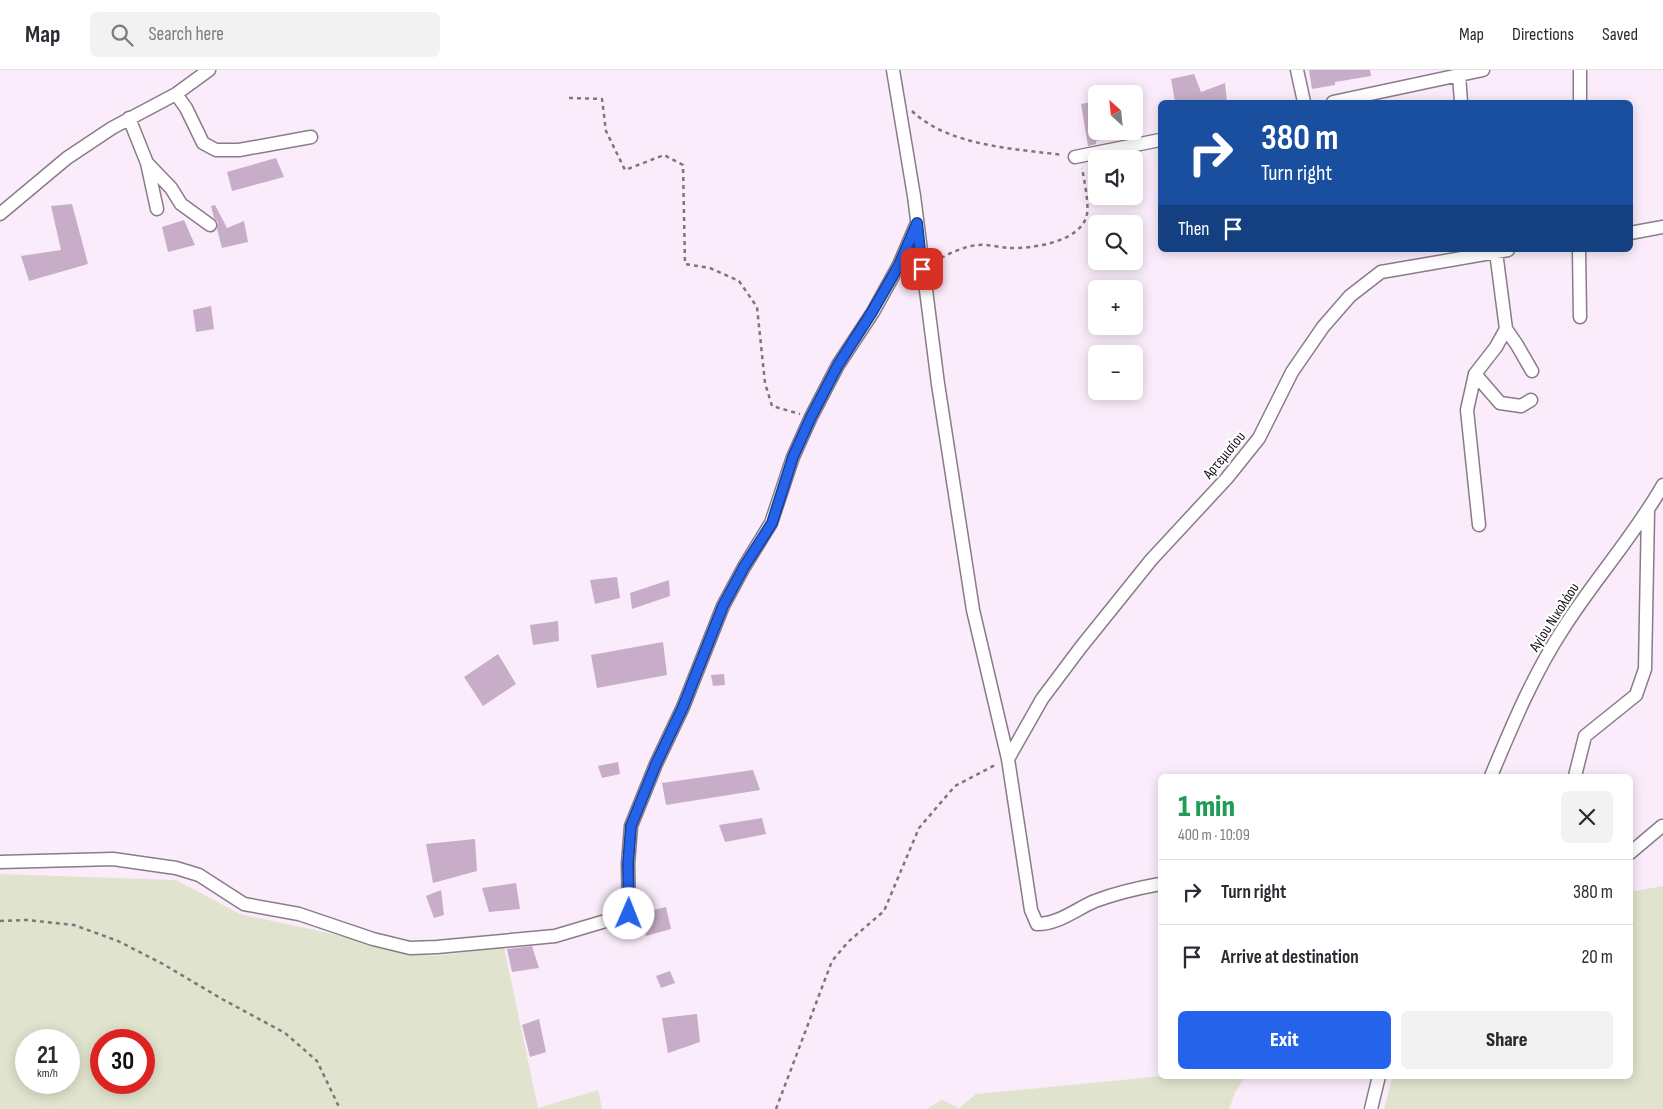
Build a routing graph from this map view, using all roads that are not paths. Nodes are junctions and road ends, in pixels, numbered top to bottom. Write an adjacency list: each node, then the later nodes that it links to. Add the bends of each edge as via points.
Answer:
1 (209, 70): 8 (street)
2 (893, 70): 20 (street)
3 (1297, 70): 9 (street)
4 (1483, 70): 7 (street)
5 (1580, 70): 12 (street)
6 (1439, 74): 7 (street); 10 (street)
7 (1459, 75): 11 (street)
8 (176, 94): 13 (street); 14 (street, via 202,144 216,150 239,150)
9 (1304, 100)
10 (1341, 100)
11 (1461, 100)
12 (1580, 100)
13 (129, 118): 17 (street); 19 (street, via 67,158)
14 (311, 137)
15 (1158, 140): 16 (street)
16 (1076, 157)
17 (147, 163): 18 (street); 21 (street, via 181,204)
18 (157, 209)
19 (0, 214)
20 (917, 223): 35 (street, via 973,610); 40 (street, via 899,265 838,365 811,417 793,457 772,523 723,606 631,826 629,914 555,936 410,948 299,914 244,904 198,875 176,868 113,859)
21 (210, 225)
22 (1663, 227): 23 (street)
23 (1633, 232)
24 (1496, 252): 35 (street, Αρτεμισίου, via 1381,272 1350,296 1292,372 1259,438 1227,478 1151,560 1081,647 1042,699)
25 (1502, 252): 28 (street)
26 (1579, 252): 27 (street)
27 (1580, 317)
28 (1506, 329): 29 (street); 30 (street)
29 (1532, 371)
30 (1475, 374): 31 (street, via 1500,403 1521,406); 34 (street, via 1467,410)
31 (1531, 400)
32 (1663, 485): 33 (street, Αγίου Νικολάου)
33 (1648, 511): 36 (street, Αγίου Νικολάου, via 1563,629 1524,698); 37 (street, via 1645,669 1636,695 1585,736)
34 (1479, 525)
35 (1008, 759): 41 (street, via 1031,910 1037,924 1049,924 1095,901)
36 (1492, 774)
37 (1576, 774)
38 (1662, 826): 39 (street)
39 (1633, 850)
40 (0, 862)
41 (1158, 884)
42 (1378, 1079): 43 (street)
43 (1371, 1109)

